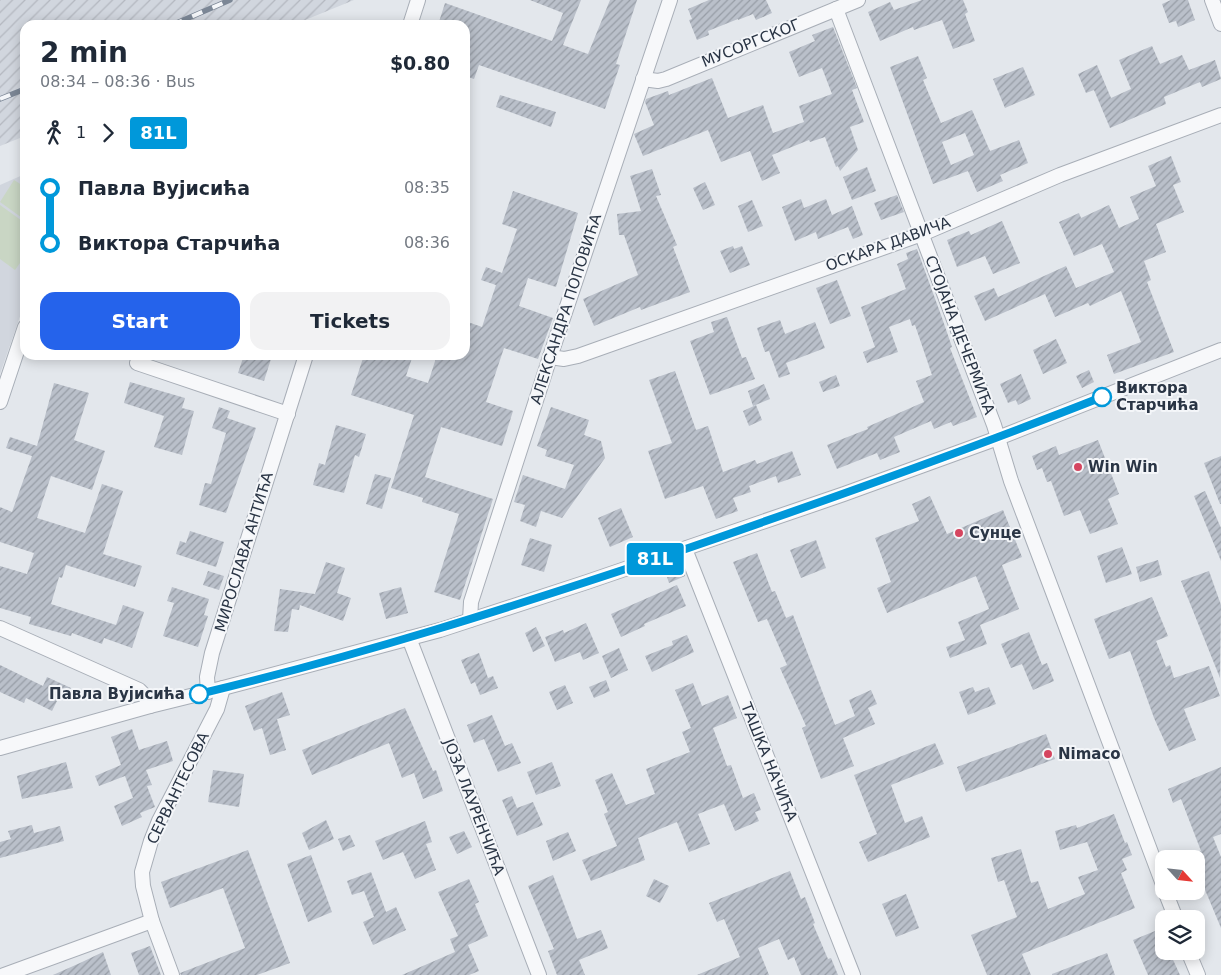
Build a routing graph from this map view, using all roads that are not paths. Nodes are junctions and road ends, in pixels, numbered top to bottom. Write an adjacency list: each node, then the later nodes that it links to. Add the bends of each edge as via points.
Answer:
1 (418, 0): 6 (street)
2 (670, 0): 8 (street, АЛЕКСАНДРА ПОПОВИЋА)
3 (858, 0): 5 (street, МУСОРГСКОГ)
4 (1212, 0): 7 (street)
5 (836, 8): 8 (street, МУСОРГСКОГ, via 658,81); 10 (street, СТОЈАНА ДЕЧЕРМИЋА)
6 (412, 20)
7 (1221, 24)
8 (642, 79): 13 (street, АЛЕКСАНДРА ПОПОВИЋА)
9 (1221, 115): 10 (street, ОСКАРА ДАВИЧА, via 1060,176)
10 (922, 234): 13 (street, ОСКАРА ДАВИЧА, via 578,356); 18 (street, СТОЈАНА ДЕЧЕРМИЋА)
11 (20, 342): 16 (street)
12 (1221, 350): 18 (street)
13 (550, 357): 20 (street, АЛЕКСАНДРА ПОПОВИЋА, via 471,602)
14 (304, 360): 17 (street, МИРОСЛАВА АНТИЋА)
15 (136, 363): 17 (street)
16 (0, 402)
17 (288, 414): 24 (street, МИРОСЛАВА АНТИЋА, via 212,653 207,677)
18 (998, 438): 19 (street); 27 (street, СТОЈАНА ДЕЧЕРМИЋА, via 1011,482)
19 (685, 549): 20 (street); 33 (street, ТАШКА НАЧИЋА)
20 (470, 620): 22 (street)
21 (0, 628): 25 (street, via 139,690)
22 (409, 638): 23 (street); 32 (street, ЈОЗА ЛАУРЕНЧИЋА)
23 (223, 688): 24 (street); 28 (street, СЕРВАНТЕСОВА, via 217,709 151,841 142,872)
24 (208, 692): 25 (street)
25 (150, 706): 26 (street)
26 (0, 748)
27 (1155, 863)
28 (152, 921): 30 (street); 31 (street, СЕРВАНТЕСОВА)
29 (1192, 960): 34 (street)
30 (4, 975)
31 (172, 975)
32 (539, 975)
33 (853, 975)
34 (1198, 975)

